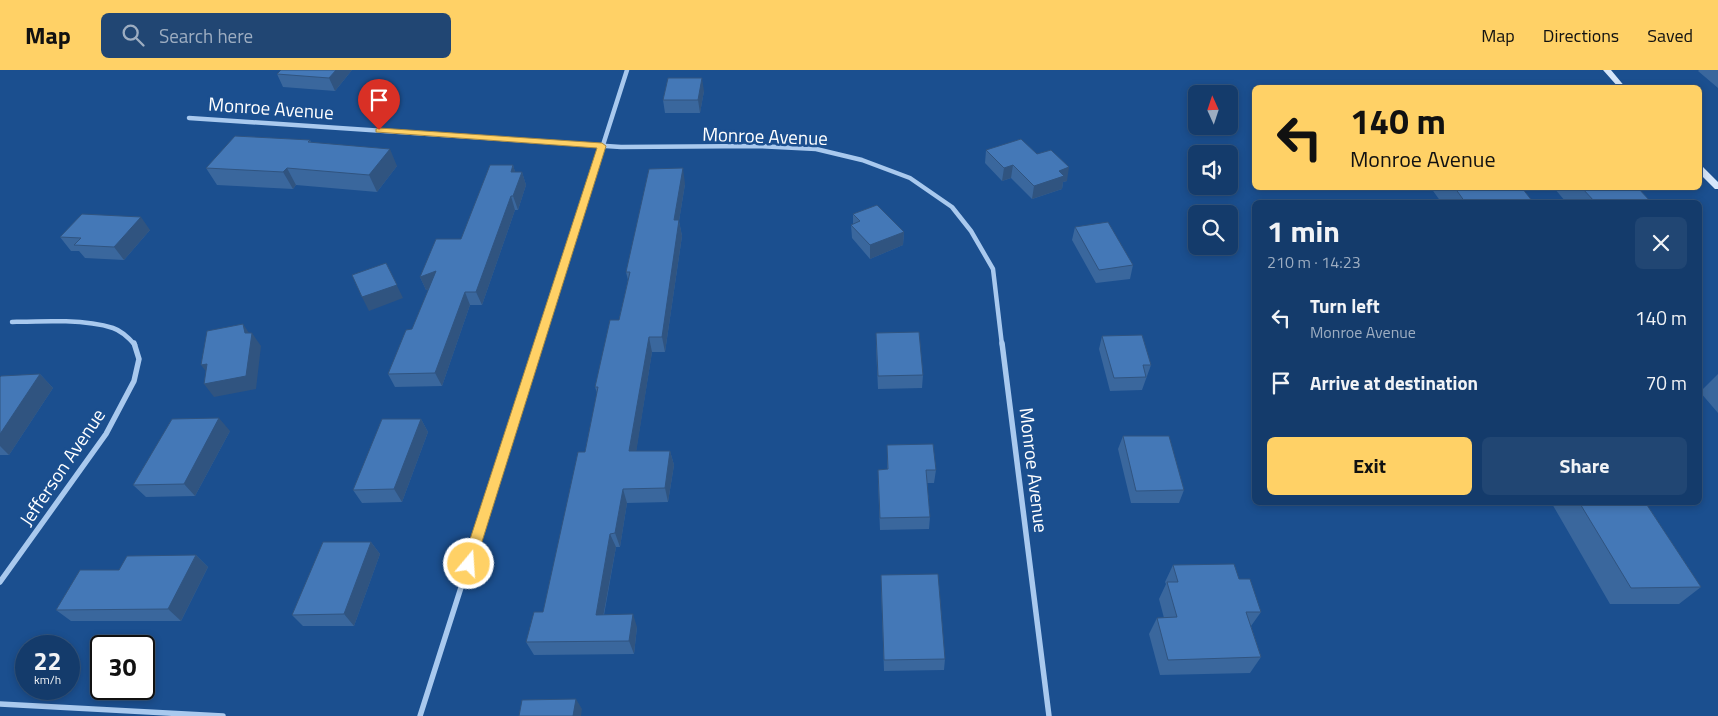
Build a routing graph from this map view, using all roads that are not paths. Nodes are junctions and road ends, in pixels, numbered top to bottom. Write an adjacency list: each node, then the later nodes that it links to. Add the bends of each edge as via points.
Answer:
1 (627, 70): 5 (street)
2 (1607, 70): 3 (main road)
3 (1621, 85)
4 (189, 118): 5 (street, Monroe Avenue)
5 (602, 146): 12 (street); 13 (street, Monroe Avenue, via 816,149 862,160 910,178 952,207 971,230 993,268)
6 (1702, 171): 7 (main road)
7 (1718, 187)
8 (12, 322): 9 (street, Jefferson Avenue, via 67,321 113,328 123,332 135,344 139,358 134,381 106,434)
9 (0, 582)
10 (0, 704): 11 (street)
11 (222, 716)
12 (420, 716)
13 (1049, 716)

